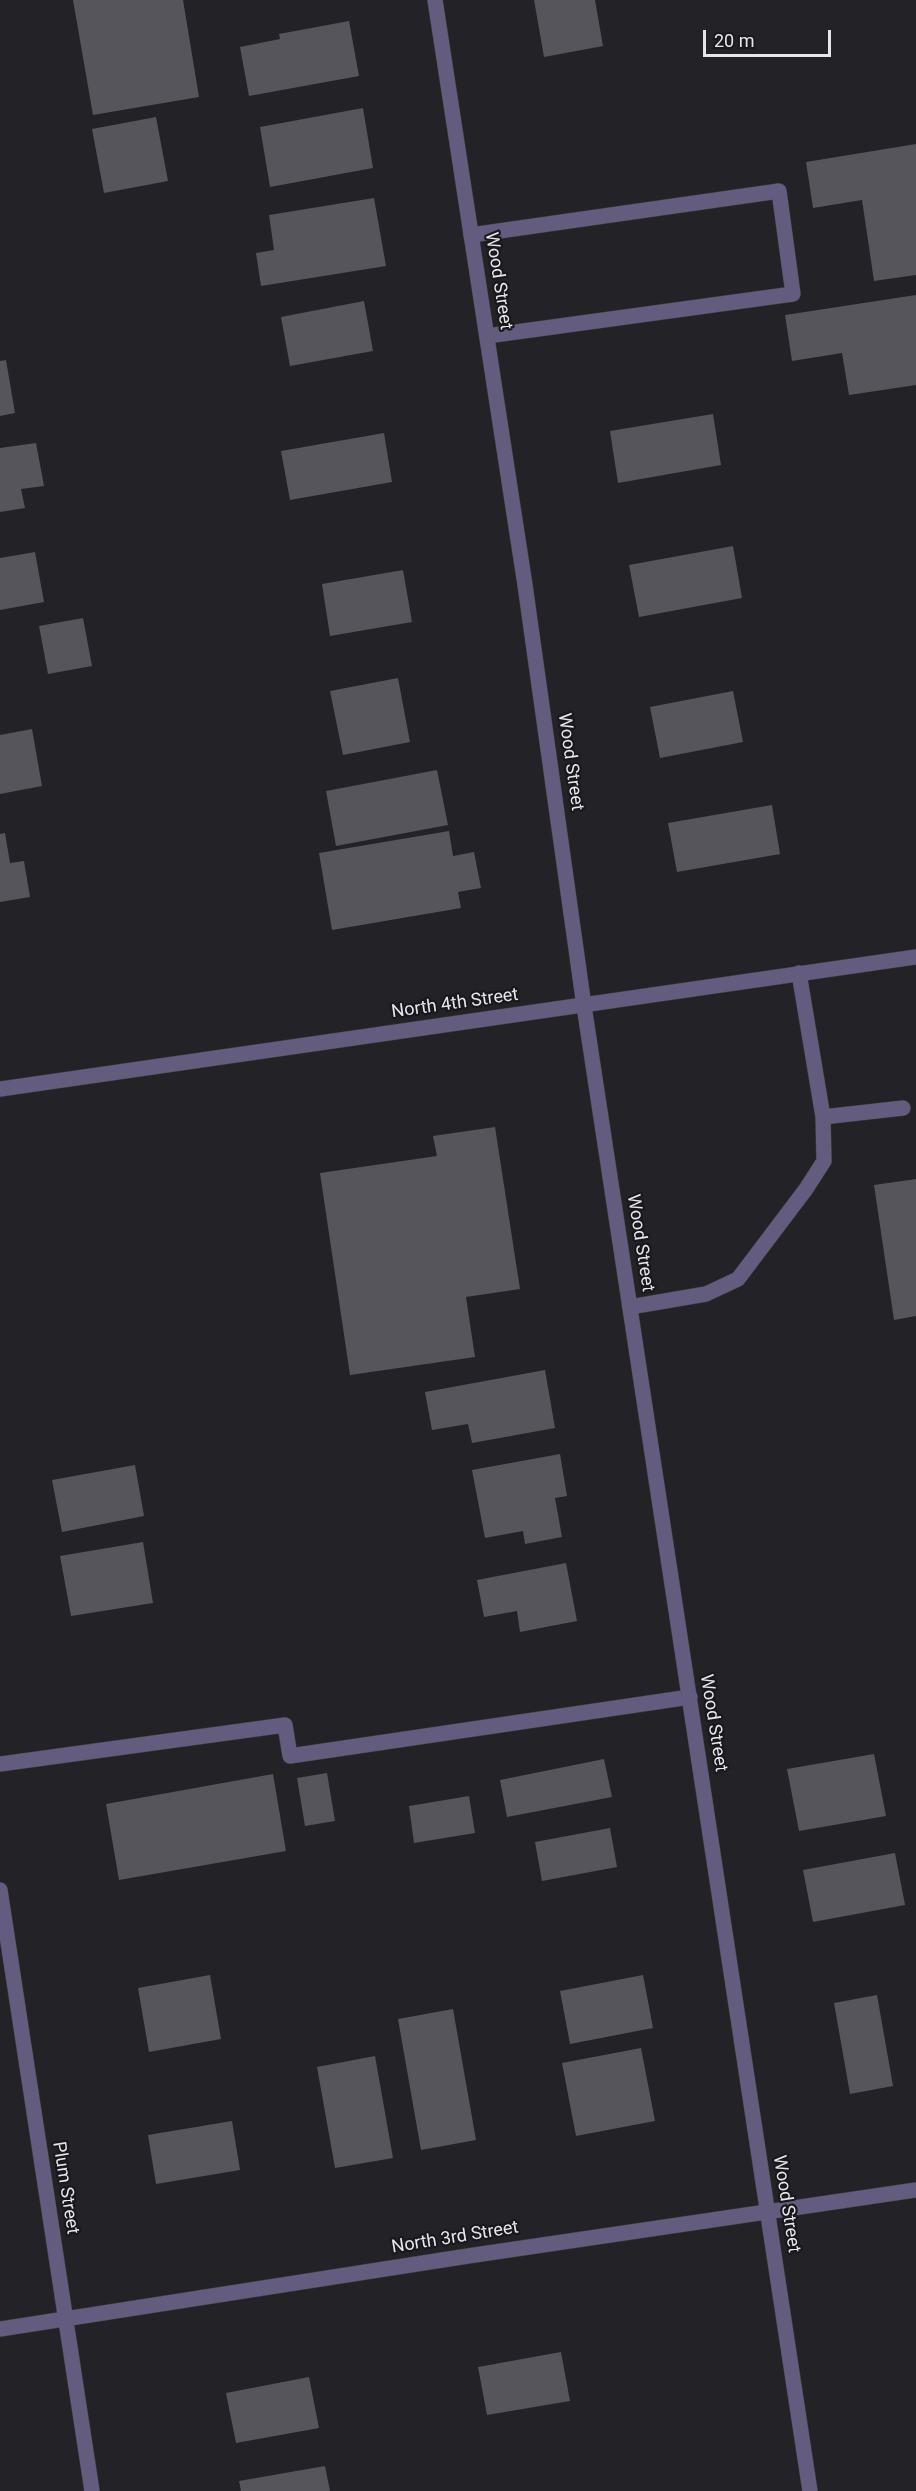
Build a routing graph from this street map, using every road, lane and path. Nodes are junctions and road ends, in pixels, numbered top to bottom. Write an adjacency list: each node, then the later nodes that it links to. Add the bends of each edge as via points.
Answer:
1 (435, 0): 2 (street, Wood Street)
2 (471, 235): 3 (street, Wood Street); 3 (street, via 778,191 793,294)
3 (487, 336): 6 (street, Wood Street)
4 (916, 957): 5 (street, North 4th Street)
5 (799, 973): 6 (street, North 4th Street); 9 (street)
6 (584, 1005): 7 (street, North 4th Street); 10 (street, Wood Street)
7 (0, 1089)
8 (903, 1108): 9 (street)
9 (823, 1118): 10 (street, via 825,1161 738,1279 706,1294)
10 (630, 1307): 11 (street, Wood Street)
11 (690, 1697): 12 (street, via 290,1755 285,1725); 15 (street, Wood Street)
12 (0, 1764)
13 (0, 1890): 16 (street, Plum Street)
14 (916, 2190): 15 (street, North 3rd Street)
15 (768, 2212): 16 (street, North 3rd Street); 19 (street, Wood Street)
16 (66, 2319): 17 (street, North 3rd Street); 18 (street, Plum Street)
17 (0, 2329)
18 (92, 2491)
19 (810, 2491)

